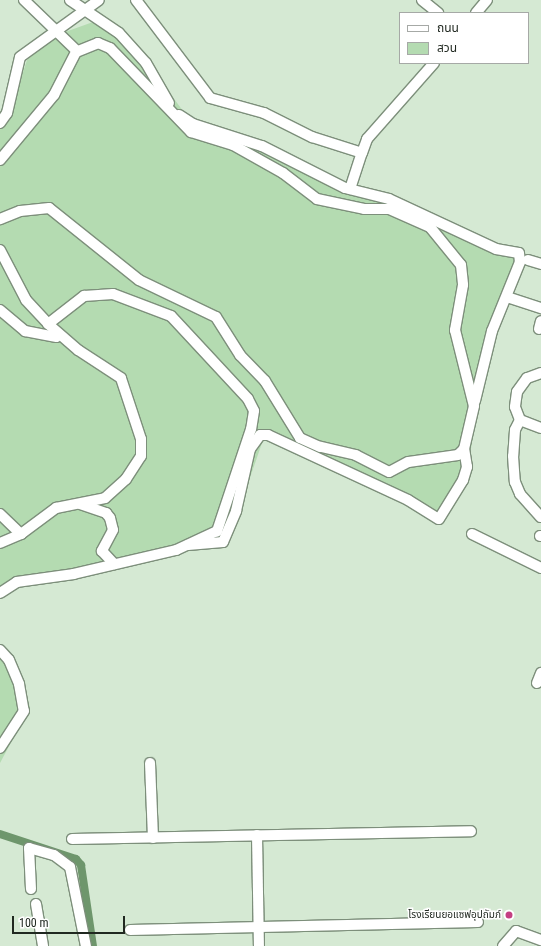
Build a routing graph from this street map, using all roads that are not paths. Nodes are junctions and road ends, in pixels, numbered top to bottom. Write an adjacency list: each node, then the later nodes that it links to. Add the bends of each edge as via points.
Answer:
1 (24, 0): 10 (street)
2 (70, 0): 7 (street)
3 (99, 0): 7 (street)
4 (136, 0): 14 (street, via 210,98 264,113 312,137)
5 (422, 0): 8 (street)
6 (487, 0): 9 (street)
7 (84, 10): 10 (street); 16 (street, via 120,33 146,63 162,93 185,120 262,146)
8 (437, 12)
9 (477, 12)
10 (56, 31): 11 (street, via 70,40); 13 (street, via 20,57 7,113)
11 (77, 51): 15 (street, via 54,95); 27 (street, via 92,43 104,44 180,124 191,132 233,145 283,173 317,199 389,209 430,227 457,258 464,284 455,330)
12 (433, 64): 14 (street, via 367,139)
13 (0, 123)
14 (362, 153): 16 (street)
15 (0, 160)
16 (347, 189): 27 (street, via 389,199 496,249 519,253 520,262 492,331)
17 (0, 219): 30 (street, via 20,211 49,208 138,280 216,317 240,355 265,381 300,438 320,447 356,455 389,472 408,462 458,455)
18 (0, 250): 24 (street, via 26,300)
19 (528, 260): 20 (street)
20 (541, 264)
21 (510, 298): 22 (street)
22 (541, 308)
23 (0, 310): 25 (street, via 25,331)
24 (48, 324): 25 (street); 37 (street, via 84,296 112,294 172,316 211,363 241,388 254,411 223,521 209,537)
25 (56, 335): 31 (street, via 114,375 124,385 141,439 141,456 115,490 105,498)
26 (541, 373): 28 (street, via 528,378 517,392 515,407)
27 (473, 406): 30 (street)
28 (520, 420): 29 (street); 33 (street, via 514,436 515,482 528,505)
29 (541, 428)
30 (464, 449): 37 (street, via 467,467 463,480 439,519 408,500 268,435 260,435 250,449 236,511 223,542)
31 (79, 504): 34 (street, via 56,508); 38 (street, via 106,513 110,518 113,530 102,551)
32 (0, 514): 34 (street)
33 (541, 516)
34 (21, 534): 36 (street)
35 (472, 534): 39 (street)
36 (0, 543)
37 (188, 545): 38 (street)
38 (114, 564): 40 (street, via 17,582)
39 (541, 568)
40 (0, 593)
41 (0, 650): 44 (street, via 9,660 19,684 24,711)
42 (541, 673): 43 (street)
43 (537, 683)
44 (0, 748): 45 (street)
45 (0, 758)
46 (150, 763): 49 (street)
47 (471, 832): 48 (street)
48 (256, 835): 49 (street); 54 (street)
49 (153, 838): 50 (street)
50 (72, 840)
51 (31, 889): 58 (street, via 29,848 54,855 70,867)
52 (36, 904): 57 (street)
53 (478, 922): 54 (street)
54 (259, 926): 55 (street); 59 (street)
55 (130, 930)
56 (541, 940): 60 (street, via 516,931)
57 (43, 946)
58 (86, 946)
59 (259, 946)
60 (503, 946)

